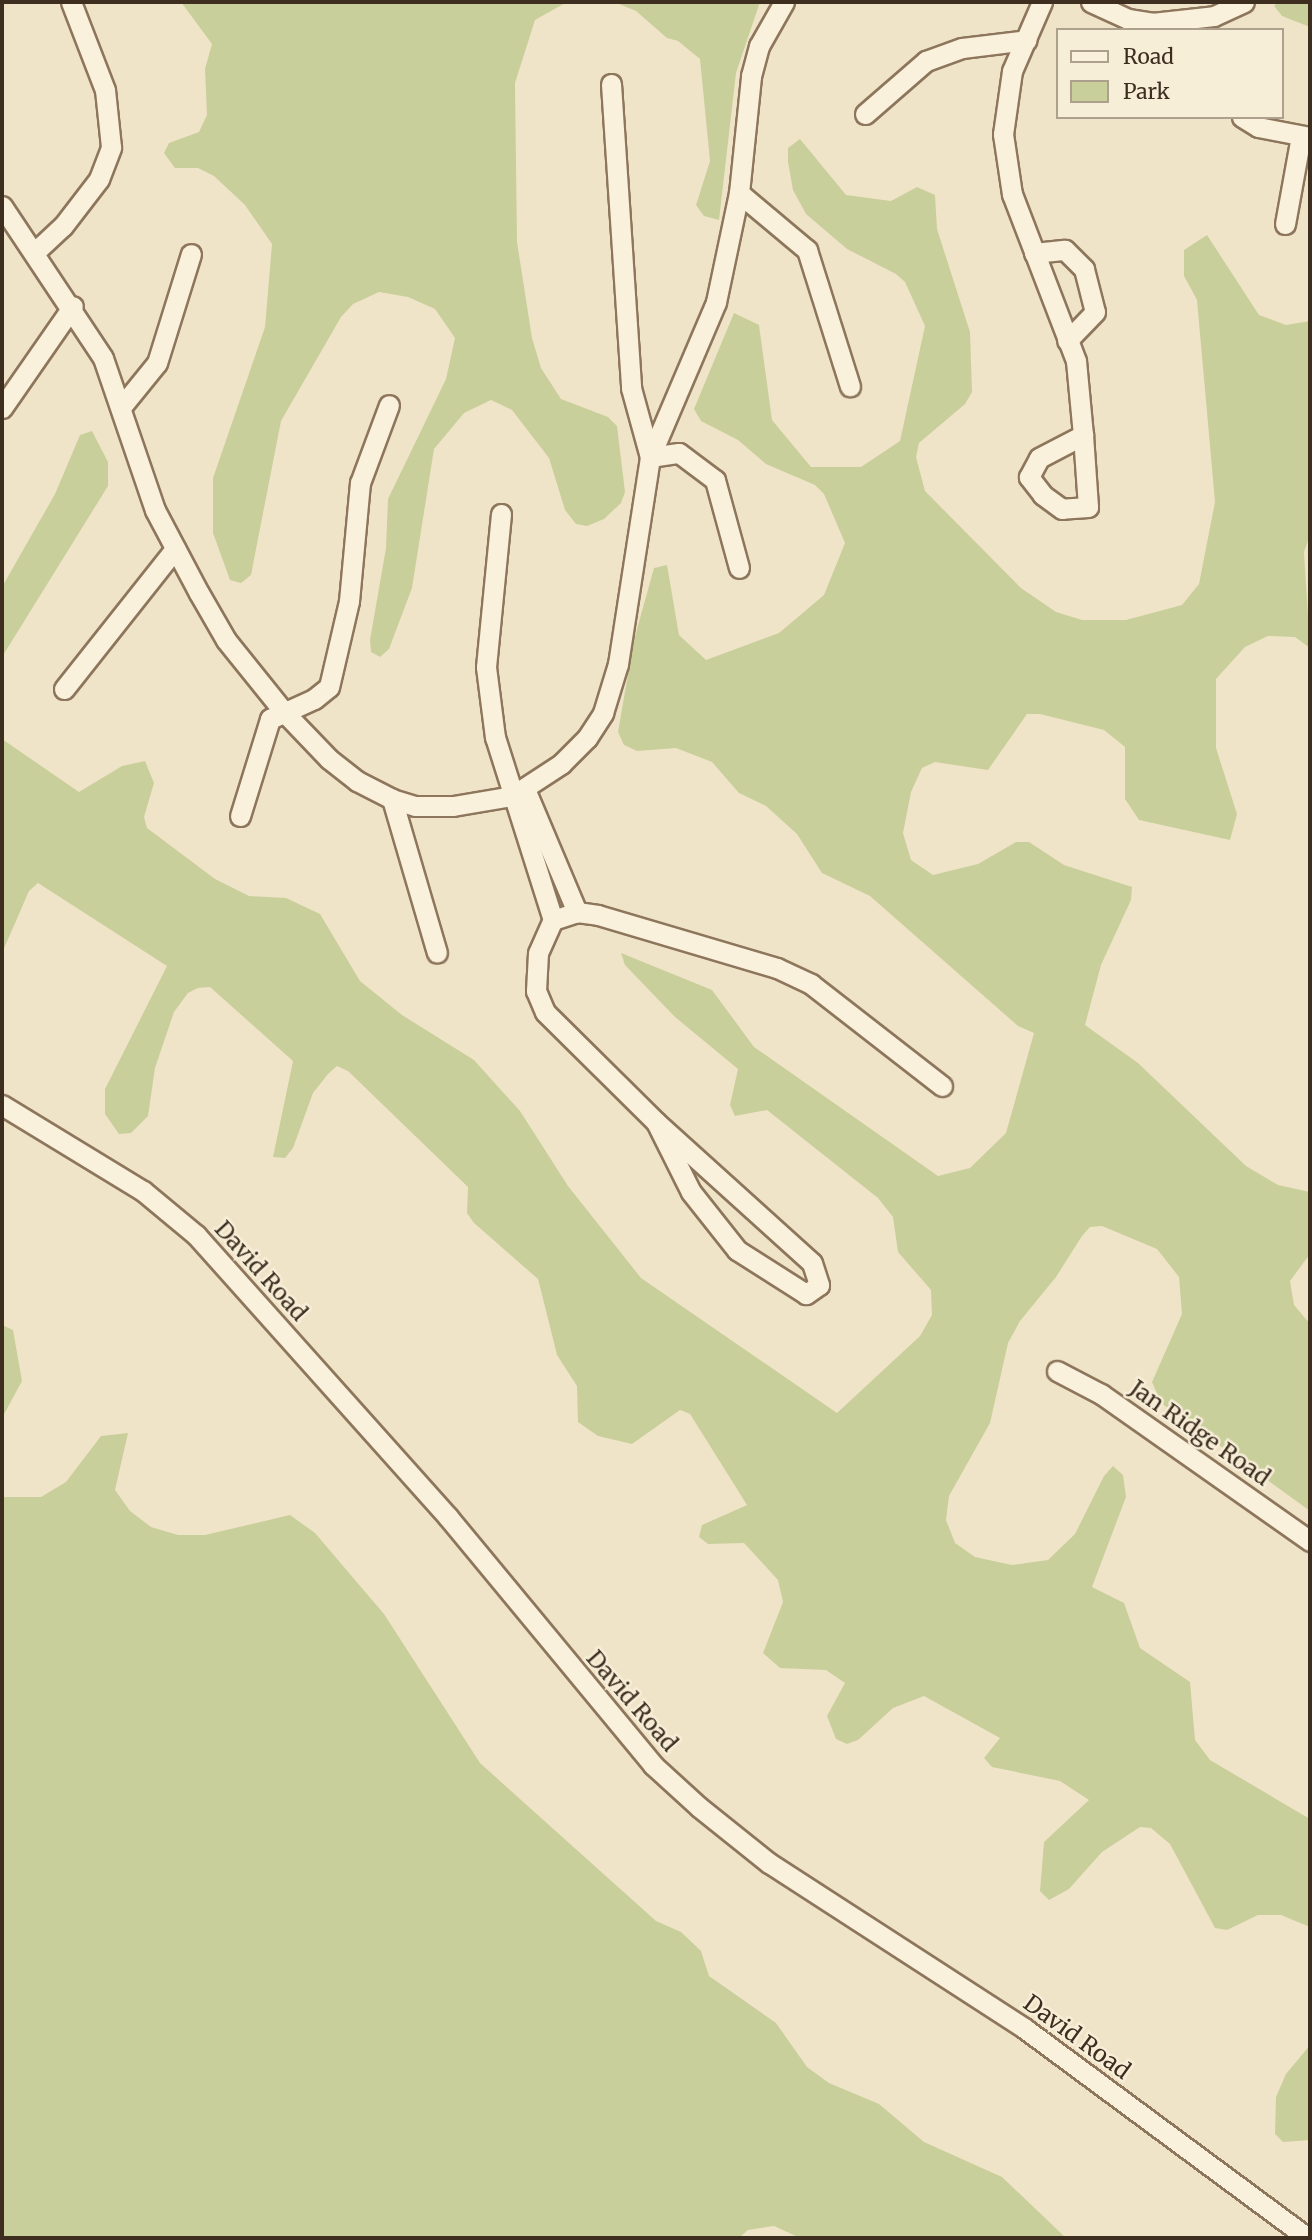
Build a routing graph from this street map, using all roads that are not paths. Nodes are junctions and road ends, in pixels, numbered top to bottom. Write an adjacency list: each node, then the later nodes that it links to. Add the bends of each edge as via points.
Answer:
1 (71, 2): 15 (street, via 105,90 111,147 99,179 63,226)
2 (784, 2): 12 (street, via 764,35 751,76)
3 (1042, 2): 7 (street)
4 (1091, 2): 6 (street, via 1128,19)
5 (1244, 2): 6 (street)
6 (1181, 26)
7 (1027, 40): 9 (street, via 962,48 926,61); 16 (street, via 1012,71 1003,134 1012,194)
8 (611, 84): 25 (street, via 631,388)
9 (865, 114)
10 (1245, 119): 11 (street, via 1258,127)
11 (1305, 137): 14 (street)
12 (739, 193): 20 (street, via 807,250); 25 (street, via 716,302)
13 (2, 206): 15 (street)
14 (1284, 224)
15 (36, 251): 18 (street)
16 (1034, 253): 19 (street); 19 (street, via 1065,250 1084,269 1095,312)
17 (191, 254): 23 (street, via 157,363)
18 (73, 306): 21 (street); 23 (street, via 103,358)
19 (1067, 341): 24 (street, via 1076,360)
20 (850, 386)
21 (5, 397)
22 (389, 405): 30 (street, via 360,483 348,601 329,687 314,699)
23 (122, 406): 27 (street, via 140,473)
24 (1083, 435)
25 (650, 457): 28 (street, via 679,453 715,480); 31 (street, via 618,664 604,713 561,764)
26 (501, 514): 31 (street, via 486,667 495,737)
27 (175, 549): 29 (street); 30 (street, via 226,640)
28 (739, 568)
29 (64, 689)
30 (283, 711): 32 (street, via 329,759); 33 (street, via 270,719 260,743)
31 (519, 792): 32 (street, via 453,806 415,806); 34 (street); 35 (street)
32 (392, 799): 36 (street)
33 (240, 816)
34 (577, 912): 35 (street); 37 (street, via 676,935 811,984)
35 (553, 920): 39 (street, via 538,953 536,991 545,1012)
36 (437, 953)
37 (942, 1086)
38 (2, 1105): 42 (street, David Road, via 143,1191 197,1235 449,1517 653,1765 699,1807 769,1863 1024,2028)
39 (656, 1122): 39 (street, via 812,1263 819,1285 806,1294 737,1250 691,1192)
40 (1057, 1371): 41 (street, Jan Ridge Road, via 1101,1394)
41 (1310, 1541)
42 (1308, 2238)

